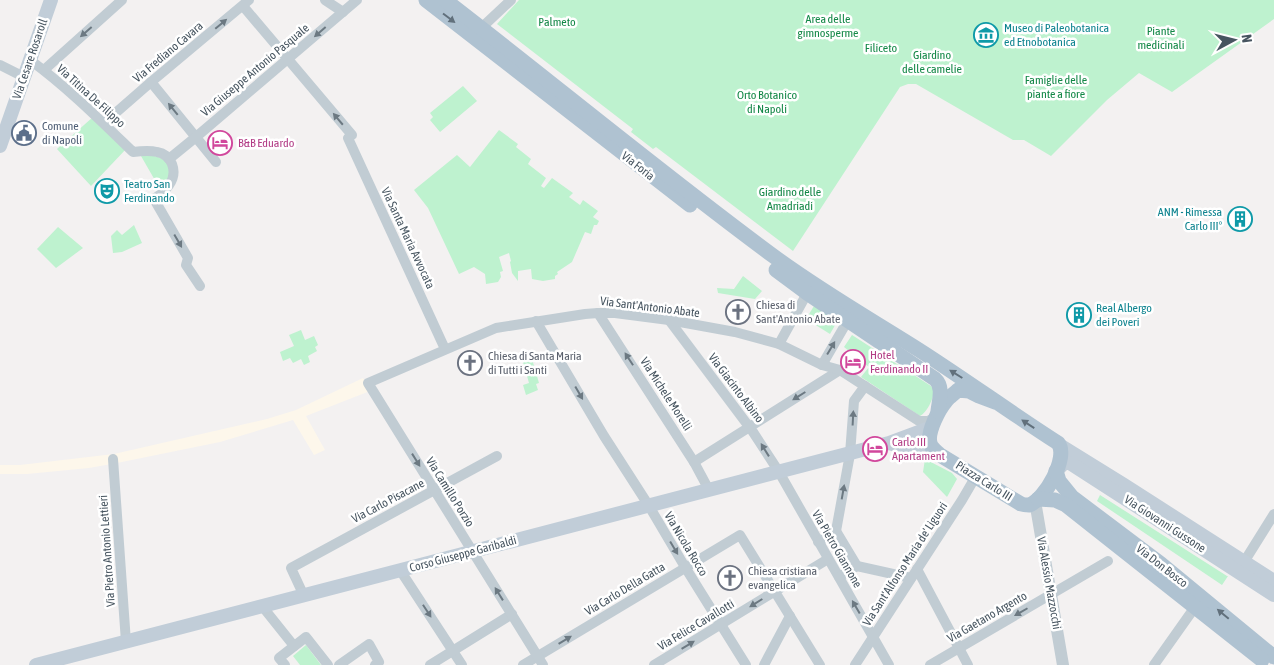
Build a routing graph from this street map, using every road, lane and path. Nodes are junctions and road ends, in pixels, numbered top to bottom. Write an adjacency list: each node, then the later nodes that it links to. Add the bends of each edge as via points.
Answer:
1 (51, 0): 12 (main road, Via Cesare Rosaroll)
2 (122, 0): 14 (street, one-way to 14)
3 (325, 0): 9 (street)
4 (357, 0): 9 (street, Via Giuseppe Antonio Pasquale)
5 (426, 0): 10 (main road, Via Foria, one-way to 10)
6 (445, 0): 10 (main road, Via Foria)
7 (511, 0): 10 (street)
8 (246, 3): 11 (street, Via Santa Maria Avvocata); 16 (street, Via Frediano Cavara, one-way to 8)
9 (343, 12): 11 (street, Via Giuseppe Antonio Pasquale, one-way to 11)
10 (477, 32): 23 (main road, Via Foria, via 637,166)
11 (288, 59): 18 (street, Via Giuseppe Antonio Pasquale); 29 (street, Via Santa Maria Avvocata, one-way to 11, via 350,136)
12 (30, 60): 14 (street, Via Titina De Filippo); 15 (main road, Via Cesare Rosaroll)
13 (0, 65): 15 (street)
14 (44, 70): 17 (street, Via Titina De Filippo)
15 (24, 76): 19 (main road, Via Cesare Rosaroll)
16 (151, 82): 17 (street, Via Frediano Cavara); 18 (street, one-way to 16)
17 (104, 123): 20 (street, Via Titina De Filippo, via 133,152 156,151)
18 (196, 137): 20 (street, Via Giuseppe Antonio Pasquale); 21 (street)
19 (0, 146)
20 (169, 158): 22 (street, one-way to 22, via 173,180 154,199 188,258 186,265)
21 (216, 162)
22 (200, 286)
23 (810, 289): 25 (main road, Via Foria); 28 (street)
24 (598, 312): 26 (street, Via Sant'Antonio Abate); 27 (street, Via Sant'Antonio Abate); 43 (street, Via Michele Morelli, one-way to 24)
25 (852, 315): 30 (street, one-way to 25); 34 (main road, one-way to 25, via 964,379); 35 (main road, via 939,382 940,393)
26 (669, 320): 28 (street, Via Sant'Antonio Abate); 36 (street, Via Giacinto Albino)
27 (536, 321): 29 (street, Via Sant'Antonio Abate, via 496,328); 50 (street, Via Nicola Rocco, one-way to 50)
28 (779, 344): 30 (street, Via Sant'Antonio Abate)
29 (445, 349): 32 (street, Via Sant'Antonio Abate)
30 (822, 365): 31 (street, Via Sant'Antonio Abate)
31 (840, 370): 33 (street, Via Sant'Antonio Abate); 36 (street, one-way to 36)
32 (368, 383): 48 (street, Via Camillo Porzio, one-way to 48)
33 (865, 386): 35 (street, Via Sant'Antonio Abate); 40 (street, one-way to 33, via 854,401)
34 (995, 402): 35 (main road, via 958,390); 38 (main road, one-way to 34)
35 (930, 421): 37 (main road, Corso Giuseppe Garibaldi); 39 (main road, via 929,436)
36 (750, 427): 43 (street); 45 (street, Via Giacinto Albino, one-way to 36)
37 (889, 444): 39 (main road, Corso Giuseppe Garibaldi); 40 (main road, Corso Giuseppe Garibaldi)
38 (1061, 446): 44 (main road); 58 (main road, Via Giovanni Gussone)
39 (933, 449): 46 (main road, Piazza Carlo III)
40 (850, 454): 45 (main road, Corso Giuseppe Garibaldi); 52 (street, one-way to 40)
41 (497, 456): 48 (street, Via Carlo Pisacane)
42 (113, 459): 74 (street, Via Pietro Antonio Lettieri)
43 (694, 462): 47 (street, Via Michele Morelli)
44 (1056, 471): 49 (main road); 58 (main road, Via Giovanni Gussone, via 1064,463 1070,463); 78 (main road, Via Don Bosco, one-way to 44, via 1161,564 1072,497)
45 (779, 472): 47 (main road, Corso Giuseppe Garibaldi); 53 (street, Via Pietro Giannone)
46 (976, 476): 49 (main road, Piazza Carlo III, via 1021,504 1028,505); 61 (street, Via Sant'Alfonso Maria de' Liguori)
47 (709, 490): 50 (main road, Corso Giuseppe Garibaldi)
48 (434, 491): 54 (street, Via Camillo Porzio); 67 (street, Via Carlo Pisacane, via 291,568)
49 (1037, 500): 65 (street, Via Alessio Mazzocchi); 69 (main road, Via Don Bosco, via 1055,500 1066,505)
50 (648, 506): 54 (main road, Corso Giuseppe Garibaldi); 59 (street, Via Nicola Rocco, one-way to 59)
51 (1274, 514): 58 (street)
52 (836, 531): 53 (street); 57 (street)
53 (818, 542): 55 (street, Via Pietro Giannone)
54 (472, 552): 60 (main road, Corso Giuseppe Garibaldi); 70 (street, Via Camillo Porzio, one-way to 54)
55 (828, 559): 62 (street, Via Pietro Giannone); 64 (street, Via Felice Cavallotti)
56 (1108, 561): 65 (street, Via Gaetano Argento)
57 (857, 566): 61 (street); 62 (street)
58 (1241, 566): 63 (main road, Via Giovanni Gussone); 66 (main road, Via Giovanni Gussone)
59 (685, 567): 64 (street, Via Carlo Della Gatta, via 740,535); 72 (street, Via Nicola Rocco); 79 (street, Via Carlo Della Gatta, one-way to 59)
60 (400, 570): 67 (main road, Corso Giuseppe Garibaldi); 77 (street, one-way to 77)
61 (914, 574): 73 (street, Via Sant'Alfonso Maria de' Liguori); 76 (street)
62 (839, 577): 73 (street, Via Pietro Giannone, one-way to 62)
63 (1274, 581)
64 (775, 591): 71 (street); 72 (street, Via Felice Cavallotti, one-way to 72)
65 (1050, 595): 76 (street, Via Gaetano Argento, one-way to 76); 96 (street, Via Alessio Mazzocchi)
66 (1274, 595)
67 (304, 596): 68 (main road, Corso Giuseppe Garibaldi)
68 (262, 606): 74 (main road, Corso Giuseppe Garibaldi); 75 (street)
69 (1195, 607): 97 (street); 98 (main road, Via Don Bosco)
70 (512, 614): 77 (street); 79 (street, Via Camillo Porzio)
71 (790, 616): 90 (street); 91 (street)
72 (721, 624): 88 (street, Via Felice Cavallotti, one-way to 72); 89 (street, Via Nicola Rocco)
73 (873, 636): 92 (street, Via Sant'Alfonso Maria de' Liguori); 93 (street, Via Pietro Giannone)
74 (126, 642): 80 (main road, Corso Giuseppe Garibaldi)
75 (294, 646): 81 (street, via 279,658); 82 (street, via 306,637)
76 (959, 648): 94 (street, Via Gaetano Argento); 95 (street)
77 (453, 651): 85 (street); 86 (street)
78 (1274, 657)
79 (541, 661): 87 (street, Via Carlo Della Gatta)
80 (36, 665)
81 (285, 665)
82 (328, 665)
83 (339, 665): 84 (street, via 369,644 378,662)
84 (375, 665)
85 (430, 665)
86 (462, 665)
87 (523, 665)
88 (654, 665)
89 (746, 665)
90 (764, 665)
91 (820, 665)
92 (854, 665)
93 (889, 665)
94 (930, 665)
95 (968, 665)
96 (1063, 665)
97 (1154, 665)
98 (1269, 665)

